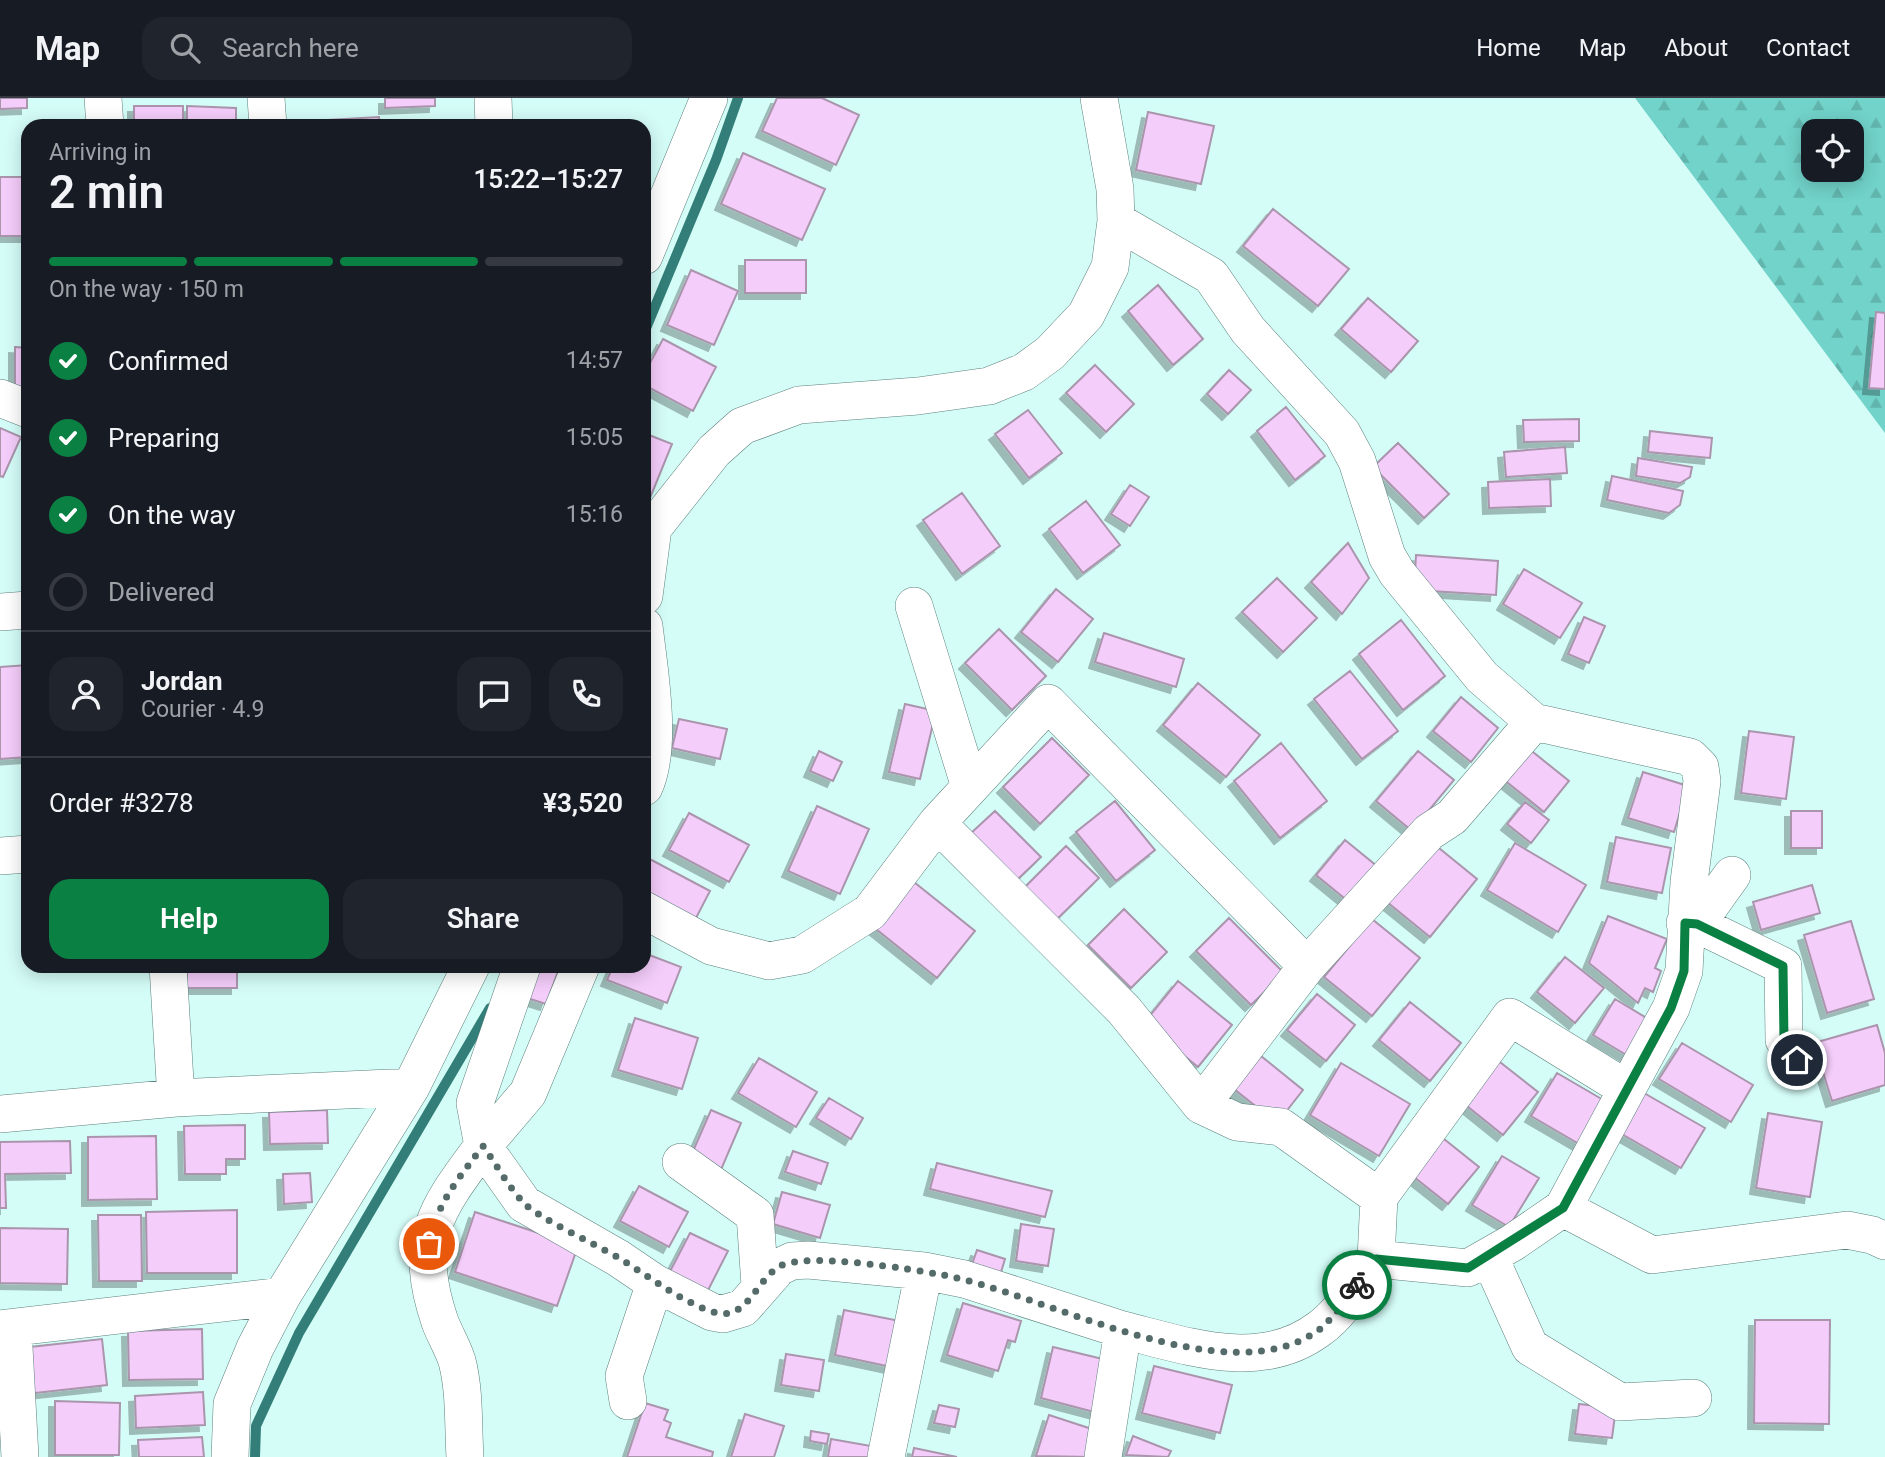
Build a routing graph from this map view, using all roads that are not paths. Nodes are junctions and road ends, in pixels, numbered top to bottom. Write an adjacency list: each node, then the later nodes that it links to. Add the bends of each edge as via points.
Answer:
1 (103, 98): 6 (street)
2 (266, 98): 7 (street)
3 (493, 98): 8 (street)
4 (709, 98): 10 (street)
5 (1099, 98): 9 (street)
6 (104, 119)
7 (268, 119)
8 (494, 119)
9 (1116, 221): 13 (street, via 1110,267 1086,315 1050,353 1024,372 989,386 799,405 742,426 714,451 653,528); 18 (street, via 1211,276 1248,330 1322,407 1357,461 1387,556 1397,573 1482,677)
10 (651, 239)
11 (0, 398): 12 (street)
12 (21, 407)
13 (651, 543)
14 (914, 606): 20 (street)
15 (21, 610): 16 (street)
16 (0, 612)
17 (651, 704): 19 (street)
18 (1534, 722): 26 (street, via 1690,757 1700,767); 27 (street, via 1452,817 1429,832)
19 (651, 772)
20 (970, 787): 21 (street); 27 (street, via 1048,703)
21 (937, 823): 25 (street, via 870,912 802,955 769,961 711,946); 36 (street, via 1124,1010)
22 (21, 854): 23 (street)
23 (0, 856)
24 (1732, 875): 26 (street)
25 (651, 914)
26 (1691, 924): 32 (street, via 1783,966 1784,1041); 34 (street, via 1679,988)
27 (1307, 966): 36 (street)
28 (168, 973): 35 (street)
29 (468, 973): 33 (street)
30 (520, 973): 38 (street, via 475,1103)
31 (577, 973): 38 (street, via 528,1093)
32 (1797, 1060)
33 (411, 1087): 35 (street); 48 (street)
34 (1627, 1089): 40 (street, via 1510,1017); 41 (street)
35 (176, 1098): 37 (street)
36 (1200, 1105): 40 (street, via 1237,1122 1281,1126)
37 (0, 1114)
38 (483, 1146): 46 (street, via 524,1204); 55 (street, via 442,1200 429,1244 435,1301 459,1373)
39 (681, 1161): 47 (street, via 755,1215)
40 (1379, 1197): 44 (street)
41 (1563, 1208): 42 (street, via 1652,1255 1847,1230); 43 (street)
42 (1885, 1241)
43 (1489, 1256): 44 (street, via 1468,1268); 51 (street, via 1530,1347 1620,1402)
44 (1376, 1259): 50 (street, via 1320,1329 1276,1349 1215,1353)
45 (924, 1272): 47 (street, via 792,1262 779,1267); 50 (street, via 964,1279); 56 (street)
46 (655, 1283): 47 (street, via 723,1314 743,1308); 52 (street, via 624,1376)
47 (760, 1285)
48 (282, 1296): 49 (street); 54 (street, via 232,1404)
49 (6, 1329): 53 (street)
50 (1123, 1330): 57 (street)
51 (1693, 1398)
52 (628, 1401)
53 (20, 1457)
54 (230, 1457)
55 (465, 1457)
56 (886, 1457)
57 (1102, 1457)

